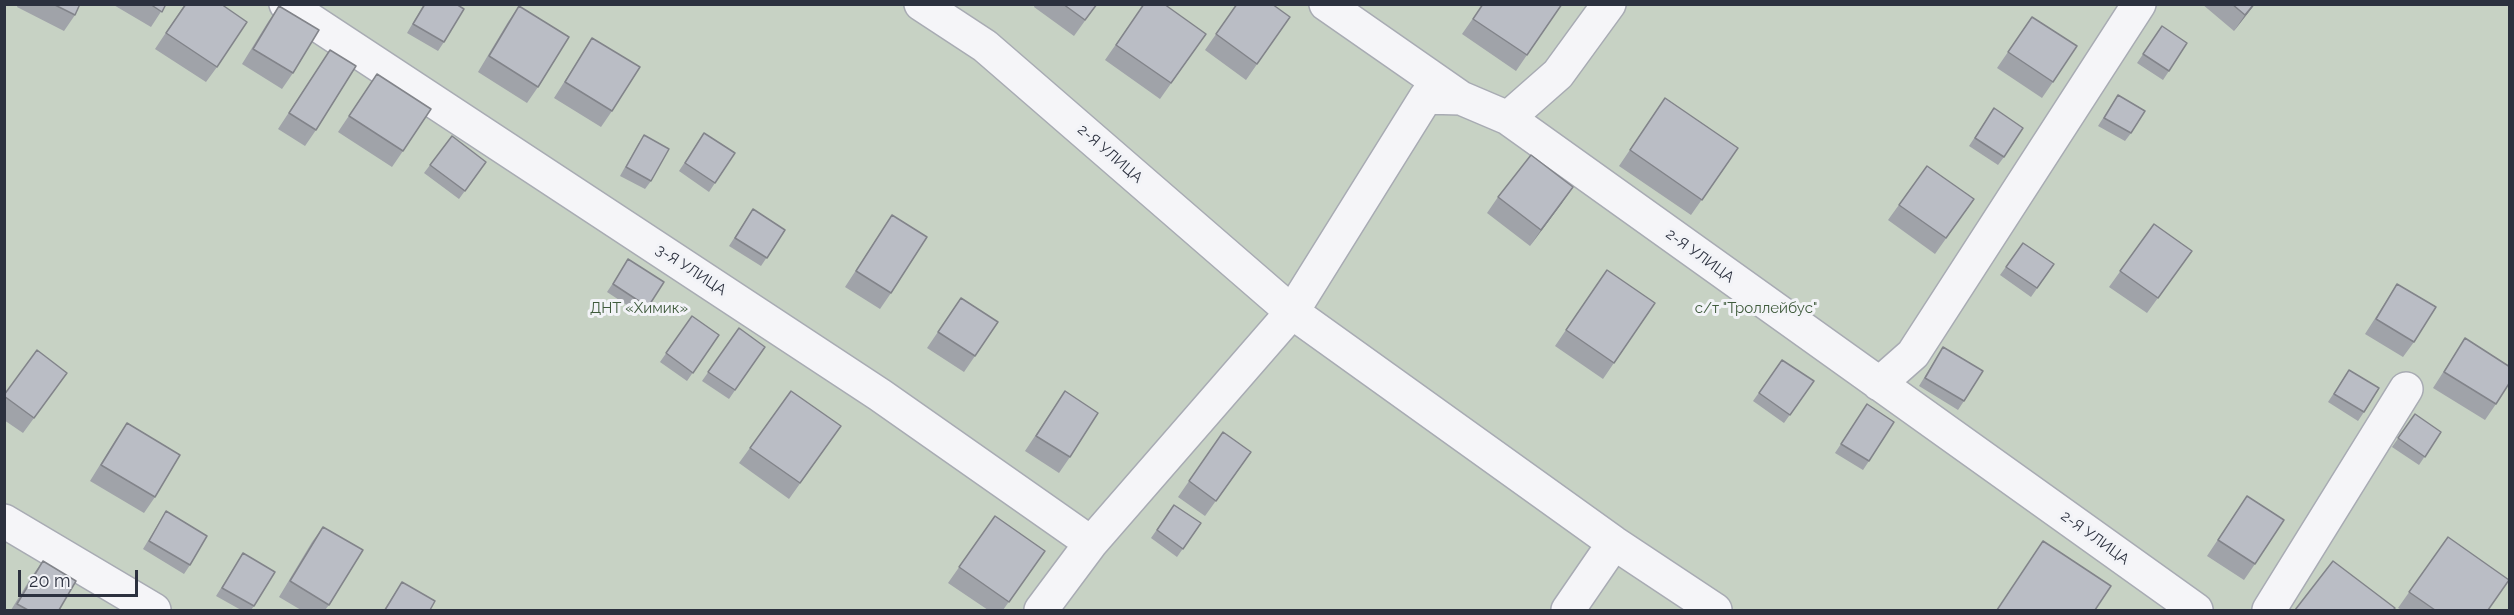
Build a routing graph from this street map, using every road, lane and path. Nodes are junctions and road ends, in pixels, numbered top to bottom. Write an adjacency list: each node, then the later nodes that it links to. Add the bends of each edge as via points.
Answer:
1 (286, 4): 12 (street, 3-Я УЛИЦА, via 880,395)
2 (921, 4): 8 (street, 2-Я УЛИЦА, via 985,46)
3 (1326, 4): 6 (street)
4 (1610, 4): 7 (street, via 1558,74)
5 (2139, 4): 9 (street, via 1913,354)
6 (1461, 98): 7 (street, 2-Я УЛИЦА); 8 (street, 2-Я УЛИЦА, via 1426,98)
7 (1508, 118): 9 (street, 2-Я УЛИЦА)
8 (1292, 312): 12 (street, 2-Я УЛИЦА); 13 (street, 2-Я УЛИЦА)
9 (1879, 384): 18 (street, 2-Я УЛИЦА)
10 (2406, 389): 19 (street)
11 (4, 521): 14 (street)
12 (1091, 543): 15 (street, 2-Я УЛИЦА)
13 (1614, 543): 16 (street); 17 (street, 2-Я УЛИЦА)
14 (154, 610)
15 (1041, 610)
16 (1568, 610)
17 (1715, 610)
18 (2196, 610)
19 (2270, 610)

